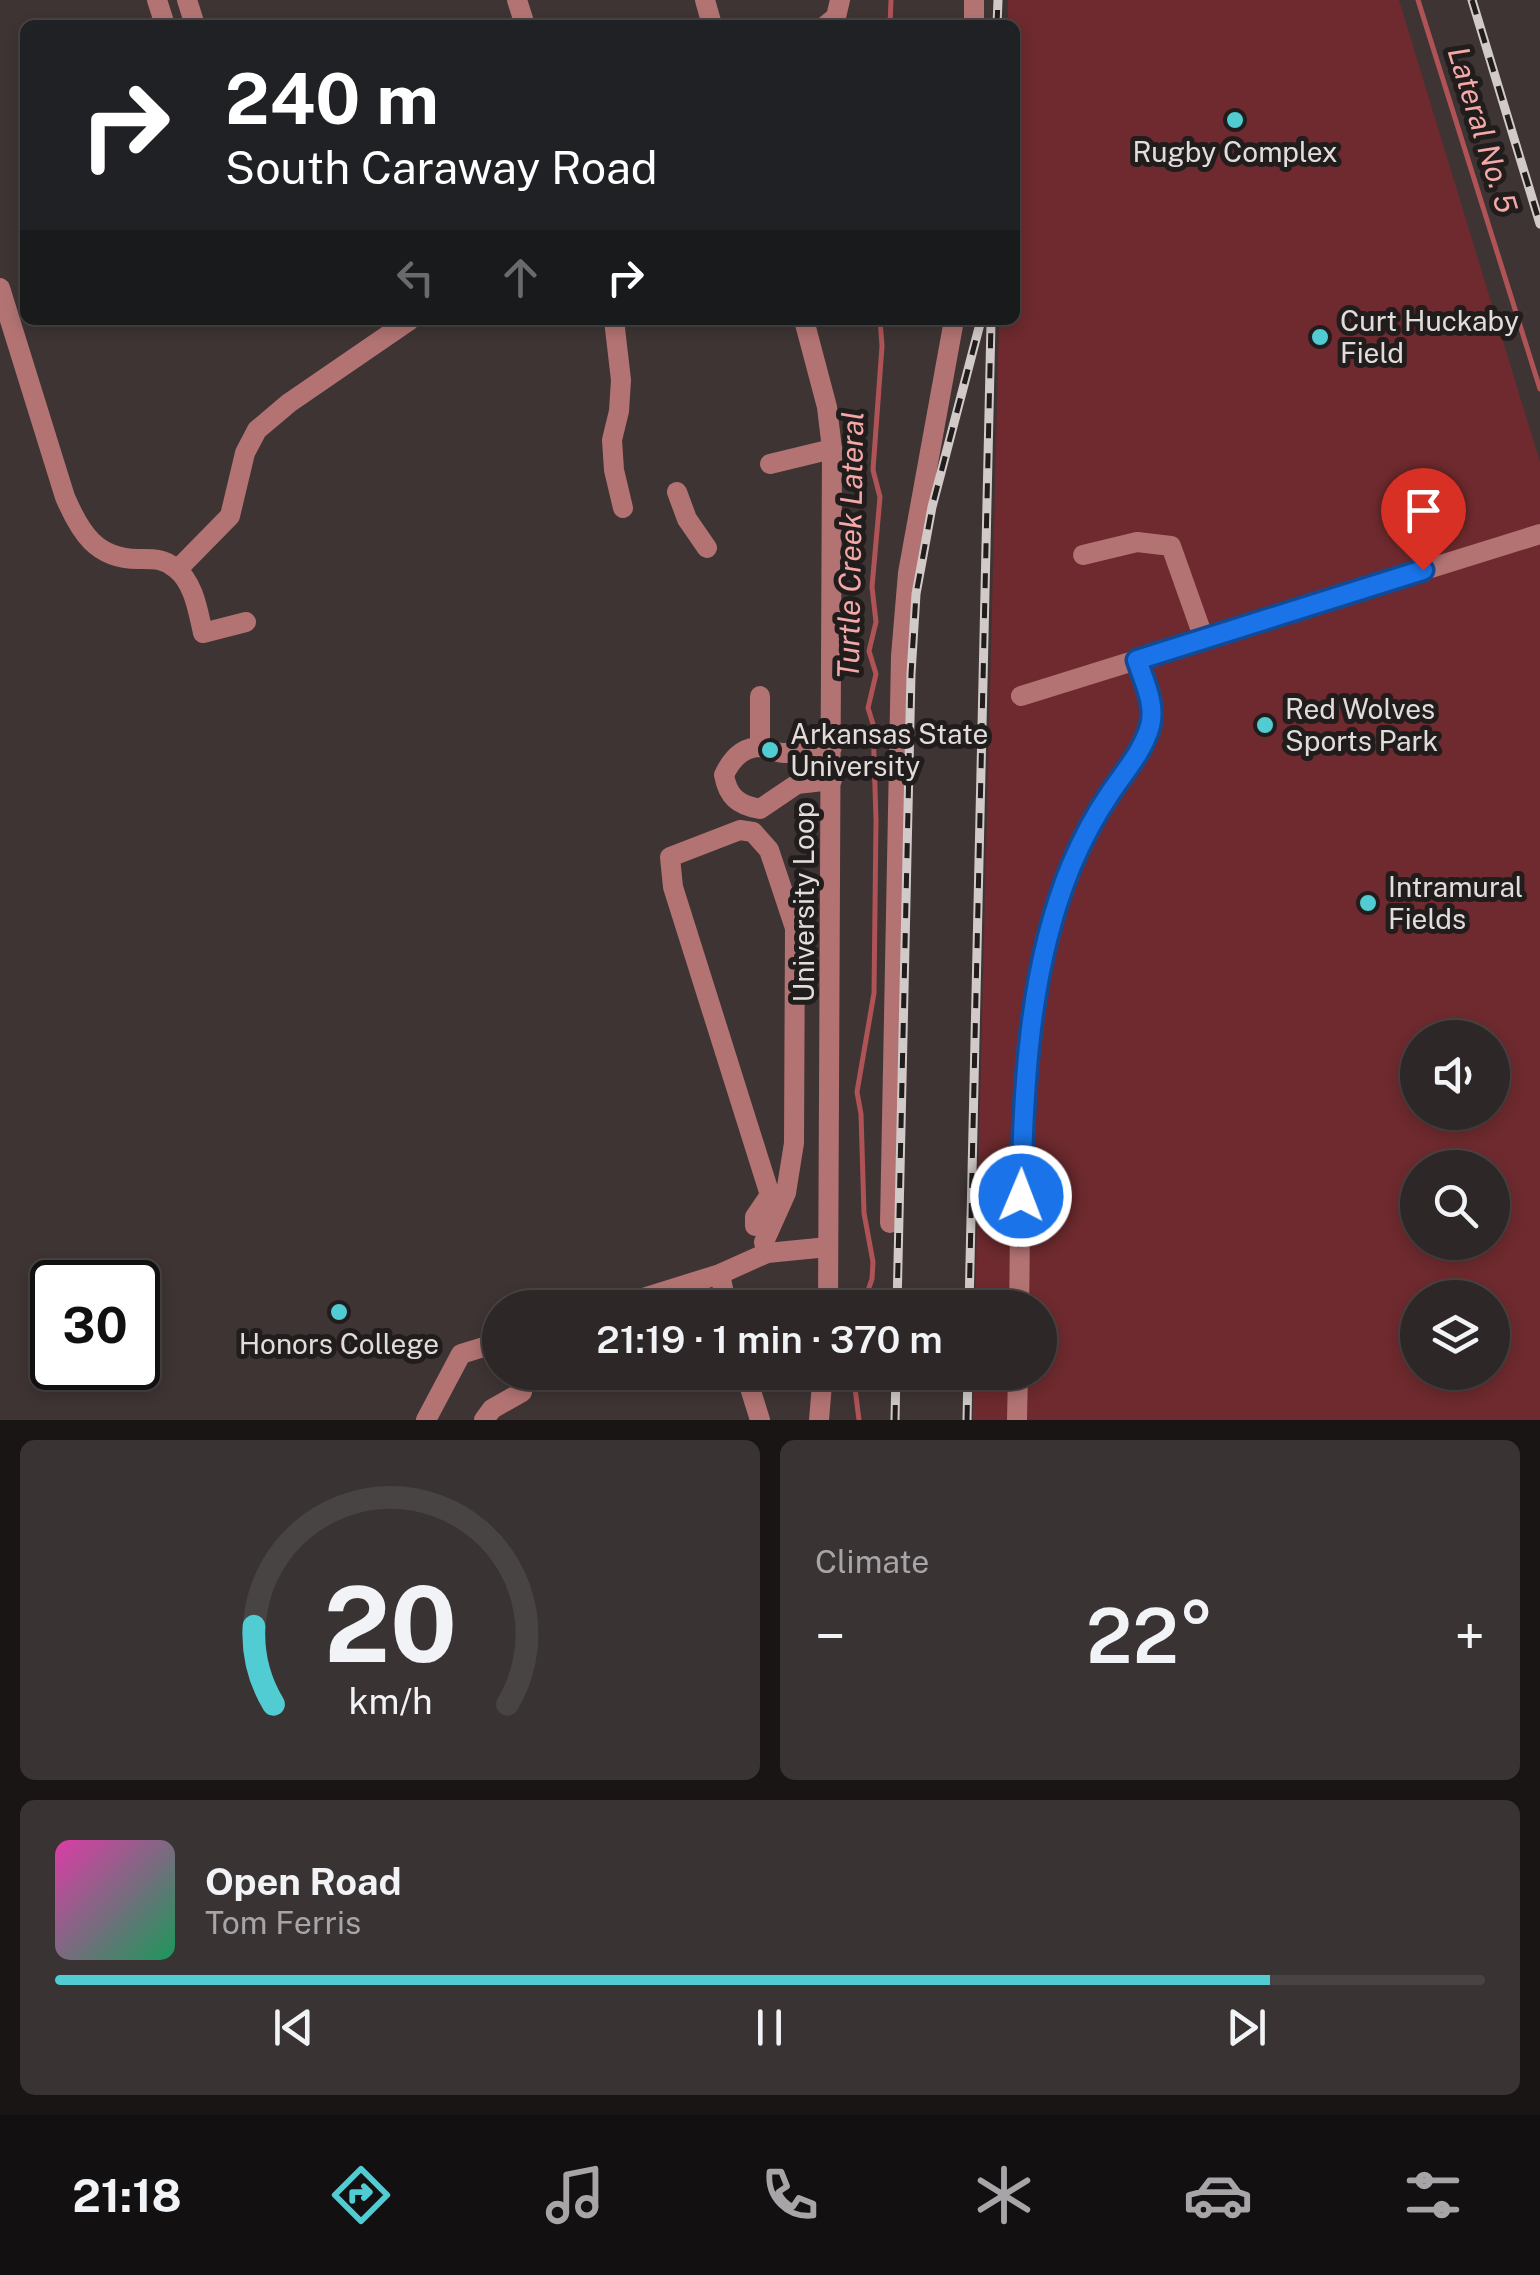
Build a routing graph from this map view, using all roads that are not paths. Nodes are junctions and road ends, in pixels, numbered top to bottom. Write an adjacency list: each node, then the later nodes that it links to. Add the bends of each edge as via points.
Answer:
1 (0, 288): 13 (street, via 78,528 101,552 158,558)
2 (403, 325): 13 (street, via 258,430 245,453 230,516)
3 (615, 325): 9 (street, via 621,380 612,440)
4 (805, 325): 6 (street, University Loop)
5 (953, 325): 23 (street, via 908,573 900,656)
6 (832, 449): 7 (street); 20 (street, University Loop)
7 (770, 464)
8 (677, 492): 11 (street)
9 (624, 508)
10 (1540, 534): 15 (street)
11 (707, 548)
12 (1083, 555): 15 (street, via 1137,542 1171,546)
13 (178, 569): 14 (street, via 204,632)
14 (246, 622)
15 (1204, 639): 16 (street)
16 (1137, 660): 18 (street); 30 (street, via 1151,723 1071,868 1032,1012)
17 (760, 696): 19 (street)
18 (1021, 696)
19 (760, 747): 20 (street, via 783,753); 21 (street, via 743,751 724,775 732,797 744,806 760,809 797,784)
20 (832, 747): 21 (street, University Loop)
21 (832, 780): 25 (street, University Loop)
22 (775, 1199): 22 (street, via 786,1194 794,1143 794,928 768,850 753,832 740,830 670,857 673,887); 24 (street)
23 (890, 1223)
24 (762, 1240): 25 (street); 26 (street)
25 (828, 1247): 29 (street, University Loop)
26 (720, 1274): 27 (street); 28 (street)
27 (670, 1290)
28 (723, 1290)
29 (828, 1290)
30 (1019, 1290)
31 (482, 1348): 36 (street, via 462,1354)
32 (751, 1390): 38 (street)
33 (822, 1390): 39 (street)
34 (1018, 1390): 40 (street)
35 (522, 1392): 37 (street)
36 (426, 1420)
37 (484, 1420)
38 (760, 1420)
39 (819, 1420)
40 (1017, 1420)

